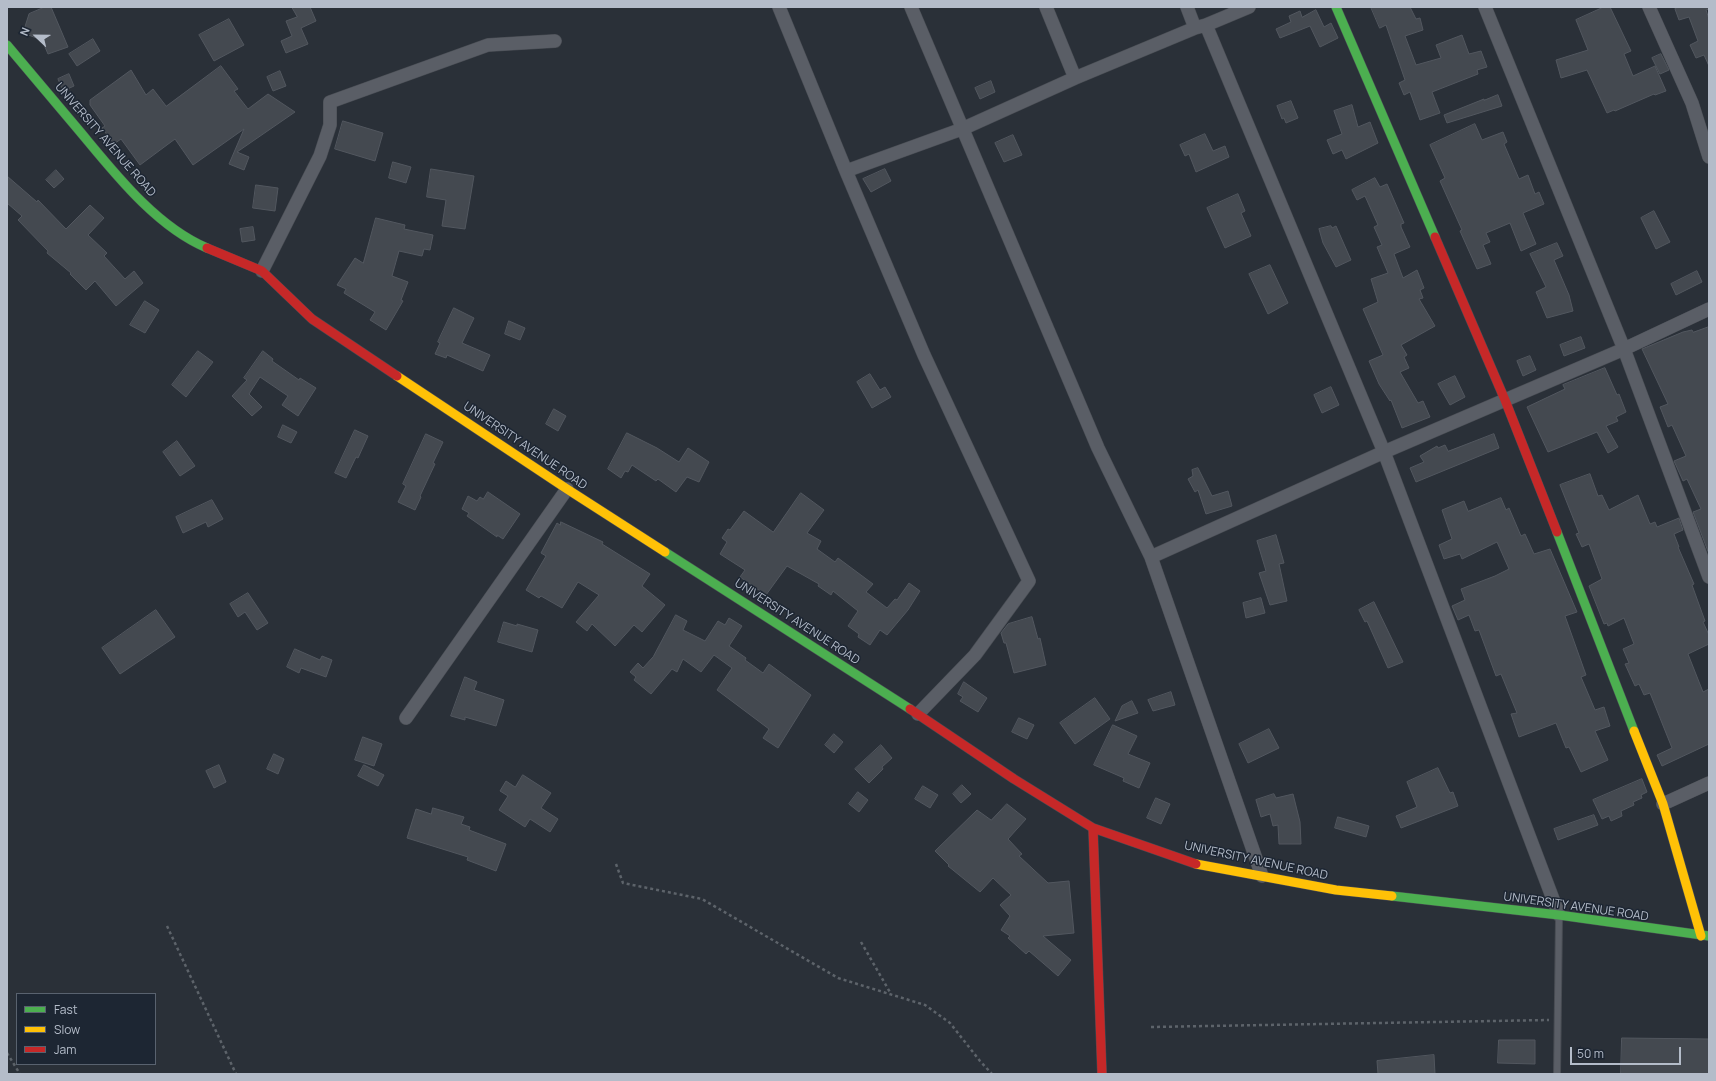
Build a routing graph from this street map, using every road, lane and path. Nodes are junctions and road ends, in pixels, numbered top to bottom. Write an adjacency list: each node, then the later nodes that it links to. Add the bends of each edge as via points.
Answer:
1 (779, 7): 15 (street)
2 (911, 7): 13 (street)
3 (1046, 7): 12 (street)
4 (1187, 7): 9 (street)
5 (1249, 7): 9 (street)
6 (1336, 7): 19 (main road)
7 (1485, 7): 18 (street)
8 (1649, 7): 14 (street, via 1692,103)
9 (1201, 26): 12 (street); 20 (street)
10 (555, 41): 16 (street, via 488,45 330,102 330,125 320,156)
11 (7, 45): 16 (main road, UNIVERSITY AVENUE ROAD, via 148,209 195,243)
12 (1075, 78): 13 (street)
13 (962, 129): 15 (street); 22 (street, via 1098,448)
14 (1709, 157)
15 (846, 172): 24 (street, via 924,355 1029,581 975,655)
16 (262, 271): 21 (main road, UNIVERSITY AVENUE ROAD, via 312,319)
17 (1709, 309): 18 (street)
18 (1624, 349): 19 (street); 23 (street)
19 (1505, 400): 20 (street); 27 (main road)
20 (1384, 452): 22 (street); 31 (street)
21 (567, 489): 24 (main road, UNIVERSITY AVENUE ROAD); 25 (street)
22 (1150, 557): 30 (street)
23 (1709, 577)
24 (918, 714): 28 (main road, UNIVERSITY AVENUE ROAD, via 1014,779)
25 (406, 718)
26 (1709, 783): 27 (street)
27 (1663, 804): 33 (main road)
28 (1093, 828): 30 (main road, UNIVERSITY AVENUE ROAD, via 1192,862); 42 (main road)
29 (616, 864): 35 (path, via 623,883 702,899 838,978)
30 (1262, 876): 31 (main road, UNIVERSITY AVENUE ROAD, via 1336,890)
31 (1559, 915): 33 (main road, UNIVERSITY AVENUE ROAD); 36 (lane)
32 (167, 926): 40 (path)
33 (1705, 936)
34 (861, 942): 35 (path)
35 (892, 994): 41 (path, via 925,1005 950,1023)
36 (1558, 1020): 37 (path); 43 (lane)
37 (1151, 1027)
38 (7, 1053): 39 (path)
39 (20, 1074)
40 (236, 1074)
41 (992, 1074)
42 (1102, 1074)
43 (1557, 1074)

